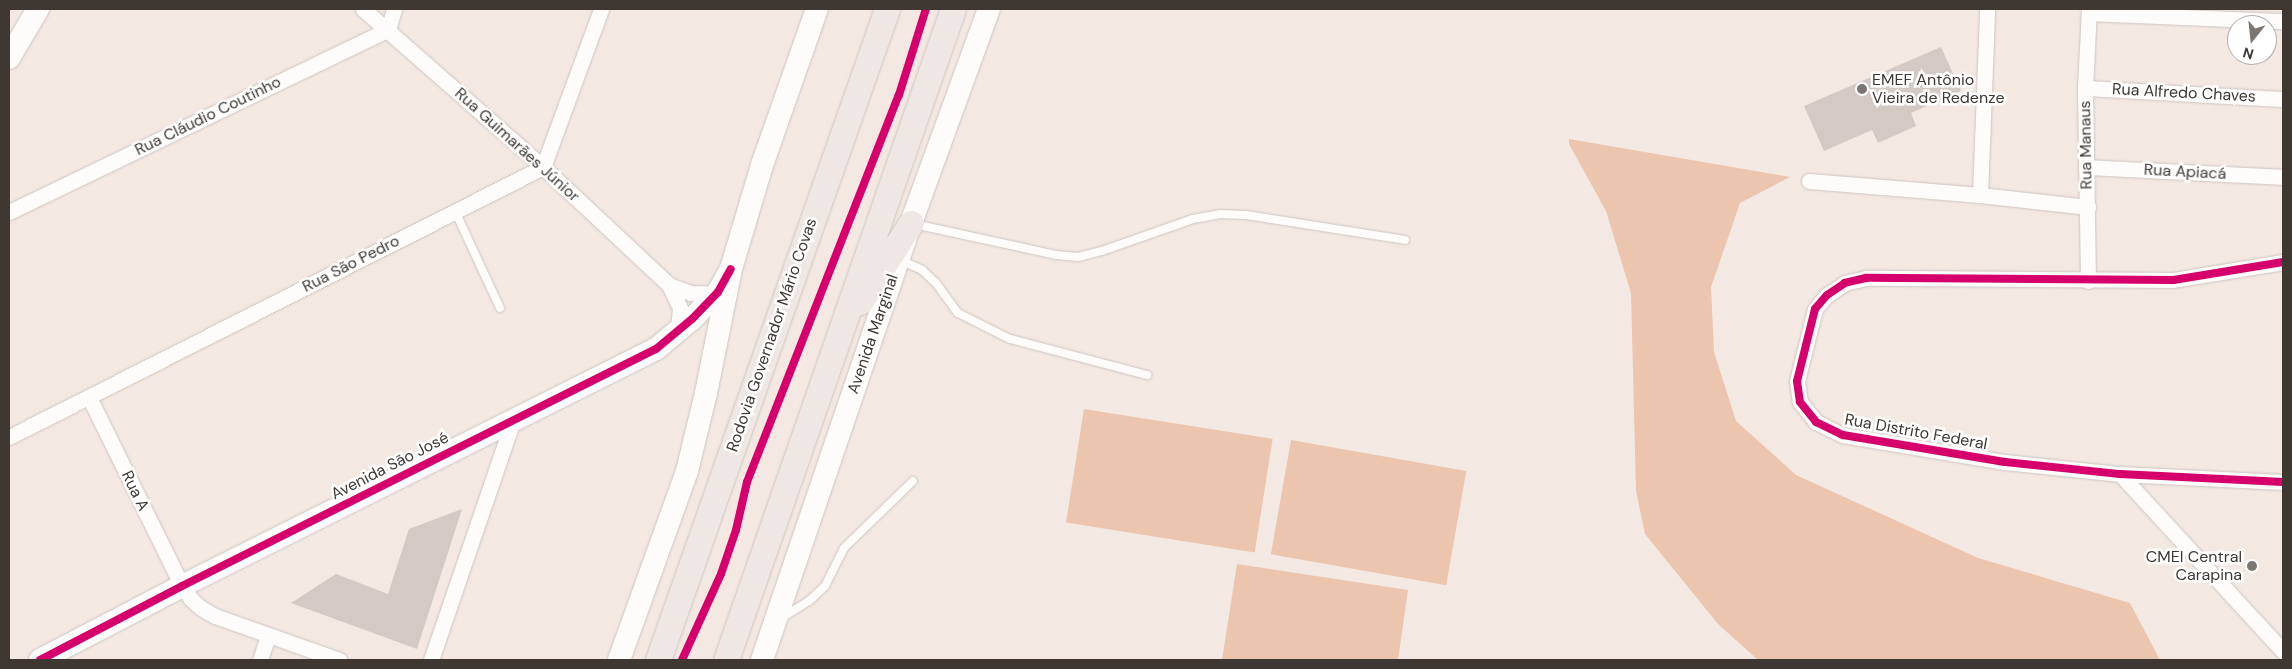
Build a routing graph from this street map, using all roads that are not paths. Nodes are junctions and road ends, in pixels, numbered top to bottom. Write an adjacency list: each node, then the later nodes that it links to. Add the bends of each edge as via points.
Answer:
1 (38, 9): 13 (street)
2 (363, 9): 12 (street, Rua Guimarães Júnior)
3 (394, 9): 12 (street)
4 (601, 9): 16 (street)
5 (817, 9): 28 (street, via 762,165)
6 (887, 9): 51 (main road, Rodovia Governador Mário Covas)
7 (953, 9): 34 (main road)
8 (988, 9): 24 (street, Avenida Marginal)
9 (1987, 9): 20 (street)
10 (2089, 11): 11 (street); 14 (street, Rua Manaus)
11 (2283, 21)
12 (388, 30): 16 (street, Rua Guimarães Júnior); 23 (street, Rua Cláudio Coutinho)
13 (9, 58)
14 (2085, 88): 15 (street, Rua Alfredo Chaves); 17 (street, Rua Manaus)
15 (2283, 99)
16 (543, 167): 22 (street, Rua São Pedro); 30 (street, Rua Guimarães Júnior)
17 (2086, 167): 18 (street, Rua Apiacá); 21 (street, Rua Manaus)
18 (2283, 177)
19 (1810, 181): 20 (street)
20 (1980, 195): 21 (street)
21 (2088, 207): 29 (street, Rua Manaus)
22 (455, 211): 32 (lane); 36 (street, Rua São Pedro)
23 (9, 212)
24 (911, 223): 25 (lane, via 1078,257 1102,252 1194,219 1220,214 1246,215); 26 (street, Avenida Marginal); 34 (main road)
25 (1404, 240)
26 (899, 260): 35 (lane, via 922,270 958,313 1010,339); 43 (street, Avenida Marginal)
27 (2283, 262): 29 (street, Rua Distrito Federal, via 2173,280)
28 (732, 269): 31 (street, Avenida São José); 50 (street, via 687,471)
29 (2088, 281): 39 (street, Rua Distrito Federal, via 1866,278 1845,283 1816,309 1797,382 1800,402 1816,422 1843,435 2005,462)
30 (669, 284): 31 (street, Rua Guimarães Júnior, via 691,293); 33 (street, Rua Guimarães Júnior, via 680,308)
31 (715, 294): 33 (street, Avenida São José)
32 (500, 308)
33 (678, 330): 37 (street, Avenida São José, via 656,349)
34 (838, 335): 52 (main road)
35 (1148, 375)
36 (89, 397): 38 (street, Rua São Pedro); 42 (street, Rua A)
37 (513, 420): 42 (street, Avenida São José); 49 (street)
38 (9, 437)
39 (2120, 474): 41 (street, Rua Distrito Federal); 45 (street)
40 (913, 481): 43 (lane, via 844,548 825,586 809,601)
41 (2283, 482)
42 (182, 586): 44 (street, Rua A, via 201,608); 46 (street, Avenida São José)
43 (777, 621): 53 (street, Avenida Marginal)
44 (268, 636): 47 (street); 48 (street, Rua A)
45 (2283, 651)
46 (40, 660)
47 (260, 660)
48 (339, 660)
49 (431, 660)
50 (619, 660)
51 (658, 660)
52 (726, 660)
53 (762, 660)

